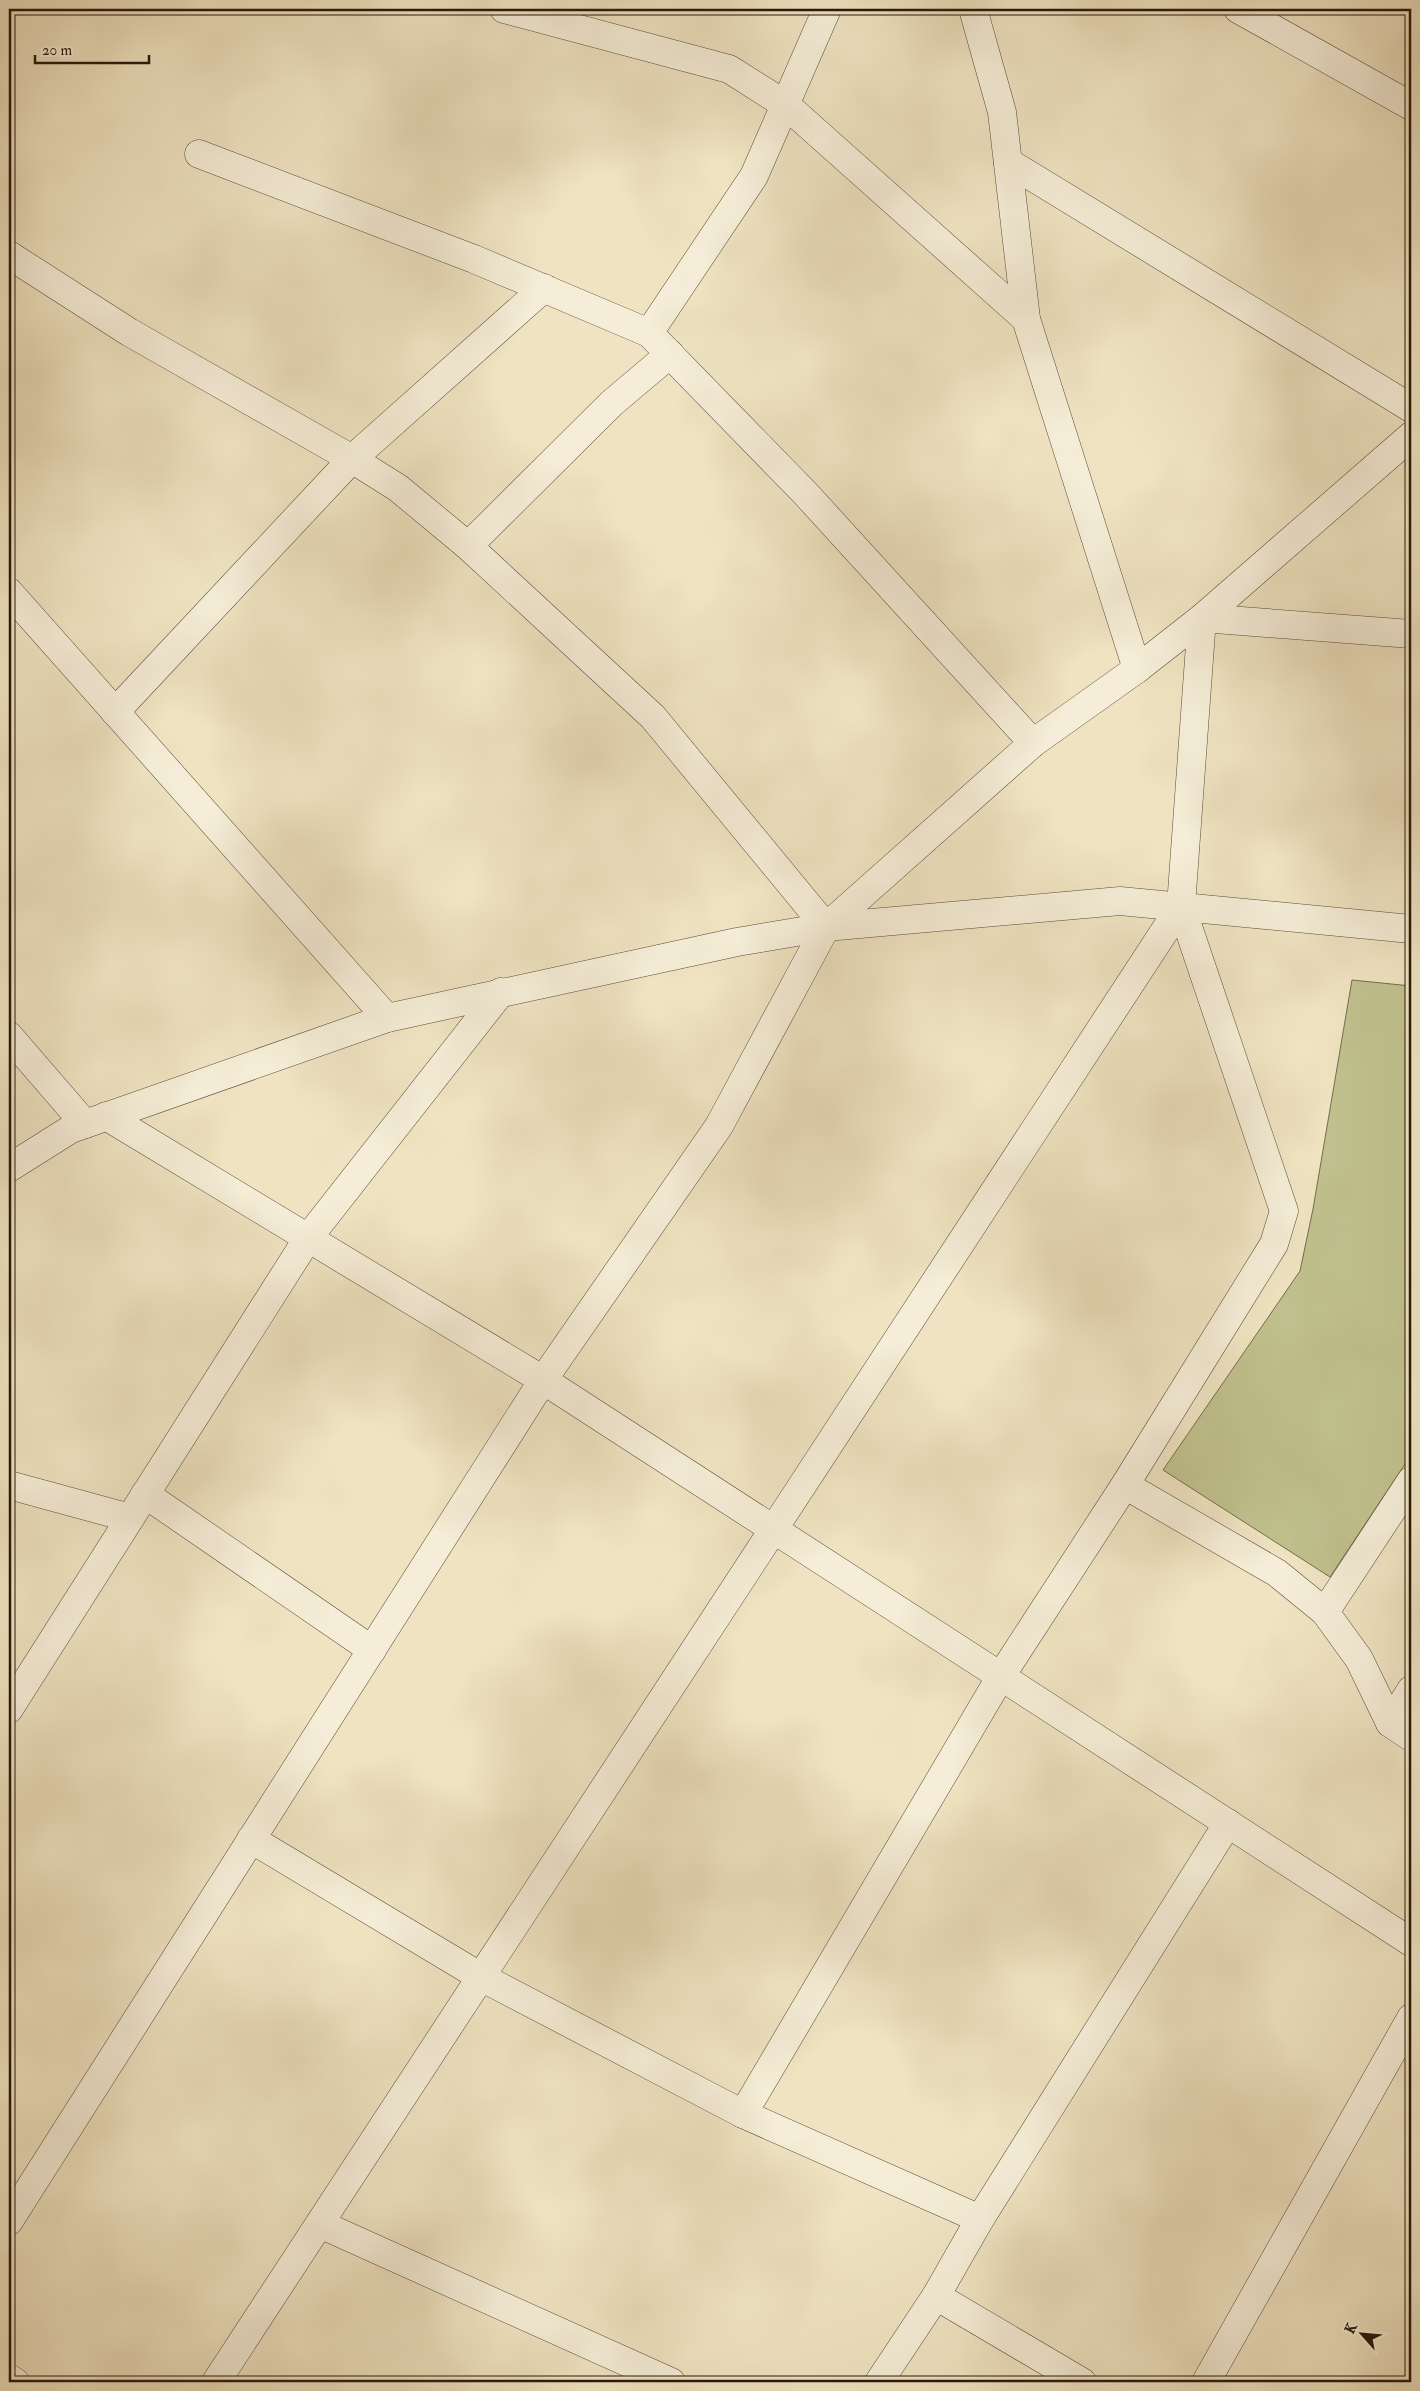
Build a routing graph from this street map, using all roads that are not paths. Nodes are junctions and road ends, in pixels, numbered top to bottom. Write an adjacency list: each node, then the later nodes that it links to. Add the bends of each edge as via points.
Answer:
1 (504, 9): 5 (street)
2 (827, 9): 6 (street)
3 (973, 9): 9 (street, via 1002,112)
4 (1238, 9): 7 (street)
5 (540, 13): 6 (street, via 729,69)
6 (786, 105): 12 (street); 13 (street, via 754,176)
7 (1411, 106)
8 (199, 154): 11 (street, via 474,258)
9 (1008, 162): 12 (street); 15 (street)
10 (9, 255): 17 (street, via 129,332)
11 (544, 288): 13 (street); 17 (street)
12 (1026, 319): 22 (street)
13 (649, 333): 14 (street)
14 (670, 354): 18 (street, via 612,403); 24 (street, via 805,493)
15 (1411, 408)
16 (1411, 436): 20 (street)
17 (352, 459): 18 (street, via 398,488); 23 (street)
18 (468, 546): 26 (street, via 653,717)
19 (9, 592): 23 (street)
20 (1202, 618): 21 (street); 22 (street); 25 (street)
21 (1411, 634)
22 (1137, 669): 24 (street)
23 (115, 712): 29 (street)
24 (1032, 743): 26 (street)
25 (1181, 906): 26 (street, via 1120,901); 27 (street); 37 (street, via 1284,1211 1274,1244); 40 (street)
26 (826, 927): 28 (street, via 737,942); 34 (street, via 719,1126)
27 (1411, 929)
28 (501, 992): 29 (street); 33 (street)
29 (387, 1018): 31 (street)
30 (9, 1036): 31 (street)
31 (95, 1120): 32 (street, via 71,1129); 33 (street)
32 (9, 1168)
33 (308, 1238): 34 (street); 38 (street)
34 (543, 1380): 40 (street); 42 (street)
35 (1411, 1482): 41 (street)
36 (9, 1485): 39 (street)
37 (1125, 1485): 41 (street, via 1277,1573); 43 (street)
38 (145, 1494): 39 (street); 42 (street)
39 (130, 1518): 45 (street)
40 (773, 1528): 43 (street); 50 (street)
41 (1325, 1612): 46 (street, via 1360,1658)
42 (372, 1650): 48 (street)
43 (1001, 1676): 47 (street); 52 (street)
44 (1411, 1690): 46 (street)
45 (9, 1709)
46 (1400, 1730)
47 (1228, 1823): 49 (street); 53 (street)
48 (251, 1839): 50 (street); 54 (street)
49 (1411, 1942)
50 (481, 1976): 52 (street); 55 (street)
51 (1411, 2018): 63 (street)
52 (742, 2114): 53 (street)
53 (980, 2219): 56 (street)
54 (9, 2221)
55 (320, 2224): 59 (street); 60 (street)
56 (936, 2296): 61 (street); 62 (street)
57 (9, 2378): 58 (street)
58 (15, 2382)
59 (216, 2382)
60 (672, 2382)
61 (879, 2382)
62 (1082, 2382)
63 (1206, 2382)

